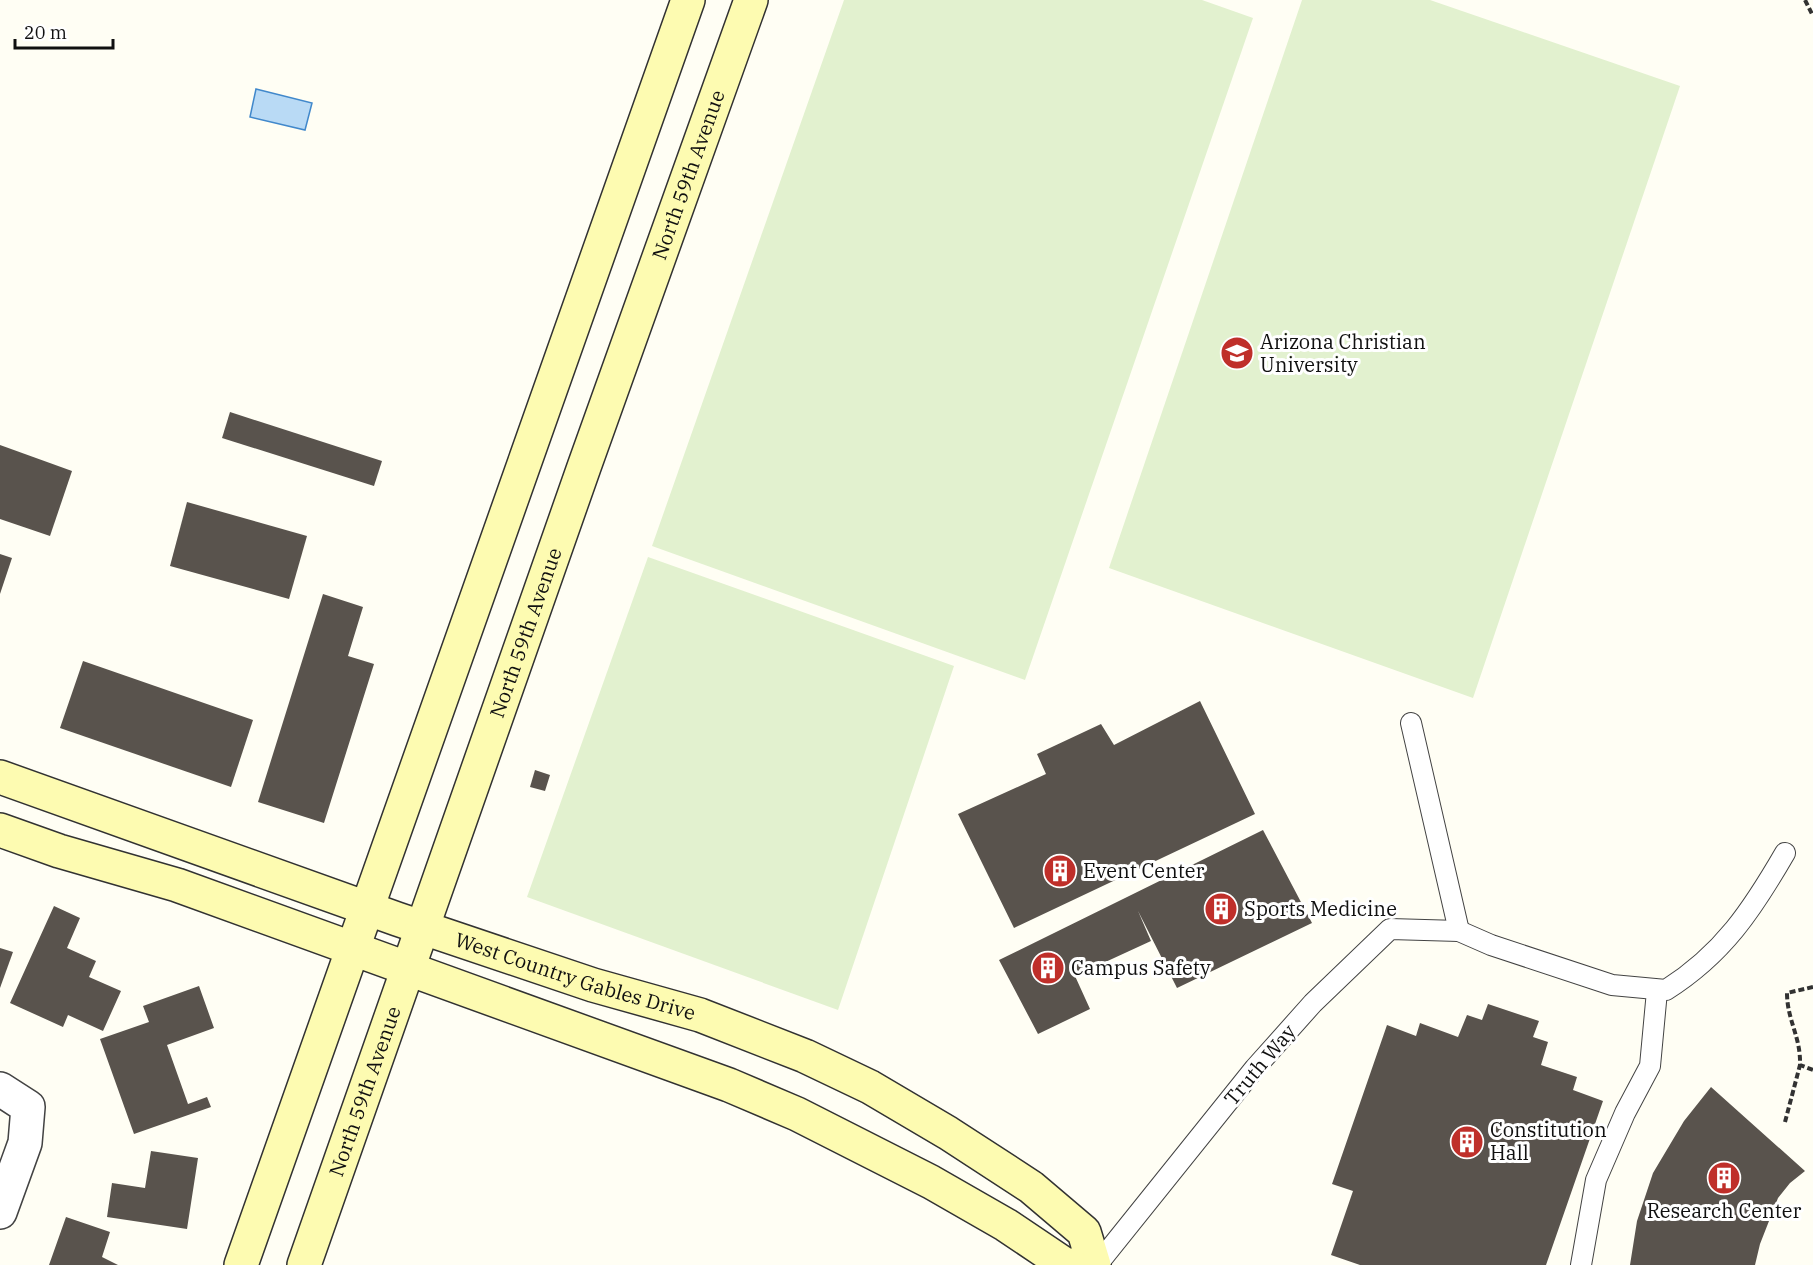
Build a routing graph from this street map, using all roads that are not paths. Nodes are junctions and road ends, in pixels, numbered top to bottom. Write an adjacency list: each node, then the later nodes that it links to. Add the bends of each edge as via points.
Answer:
1 (688, 0): 7 (main road)
2 (751, 0): 8 (main road, North 59th Avenue)
3 (1411, 723): 9 (lane)
4 (0, 777): 7 (main road, West Country Gables Drive)
5 (0, 830): 10 (main road, via 177,885)
6 (1785, 853): 12 (lane, via 1757,900 1710,958 1666,990)
7 (368, 909): 8 (main road, West Country Gables Drive); 10 (main road)
8 (424, 928): 11 (main road, North 59th Avenue); 18 (main road, West Country Gables Drive, via 593,985 700,1015 805,1056 870,1087 1031,1188 1084,1232)
9 (1459, 930): 12 (lane, Truth Way, via 1491,945 1612,986); 18 (lane, Truth Way, via 1390,929 1313,1003 1255,1068)
10 (354, 947): 11 (main road); 15 (main road)
11 (410, 968): 16 (main road, North 59th Avenue); 17 (main road, via 729,1085 797,1114 932,1182)
12 (1657, 991): 19 (lane, via 1650,1066 1596,1180)
13 (0, 1089): 14 (street, via 28,1107 24,1143)
14 (0, 1212)
15 (241, 1265)
16 (304, 1265)
17 (1071, 1265)
18 (1096, 1265)
19 (1581, 1265)

